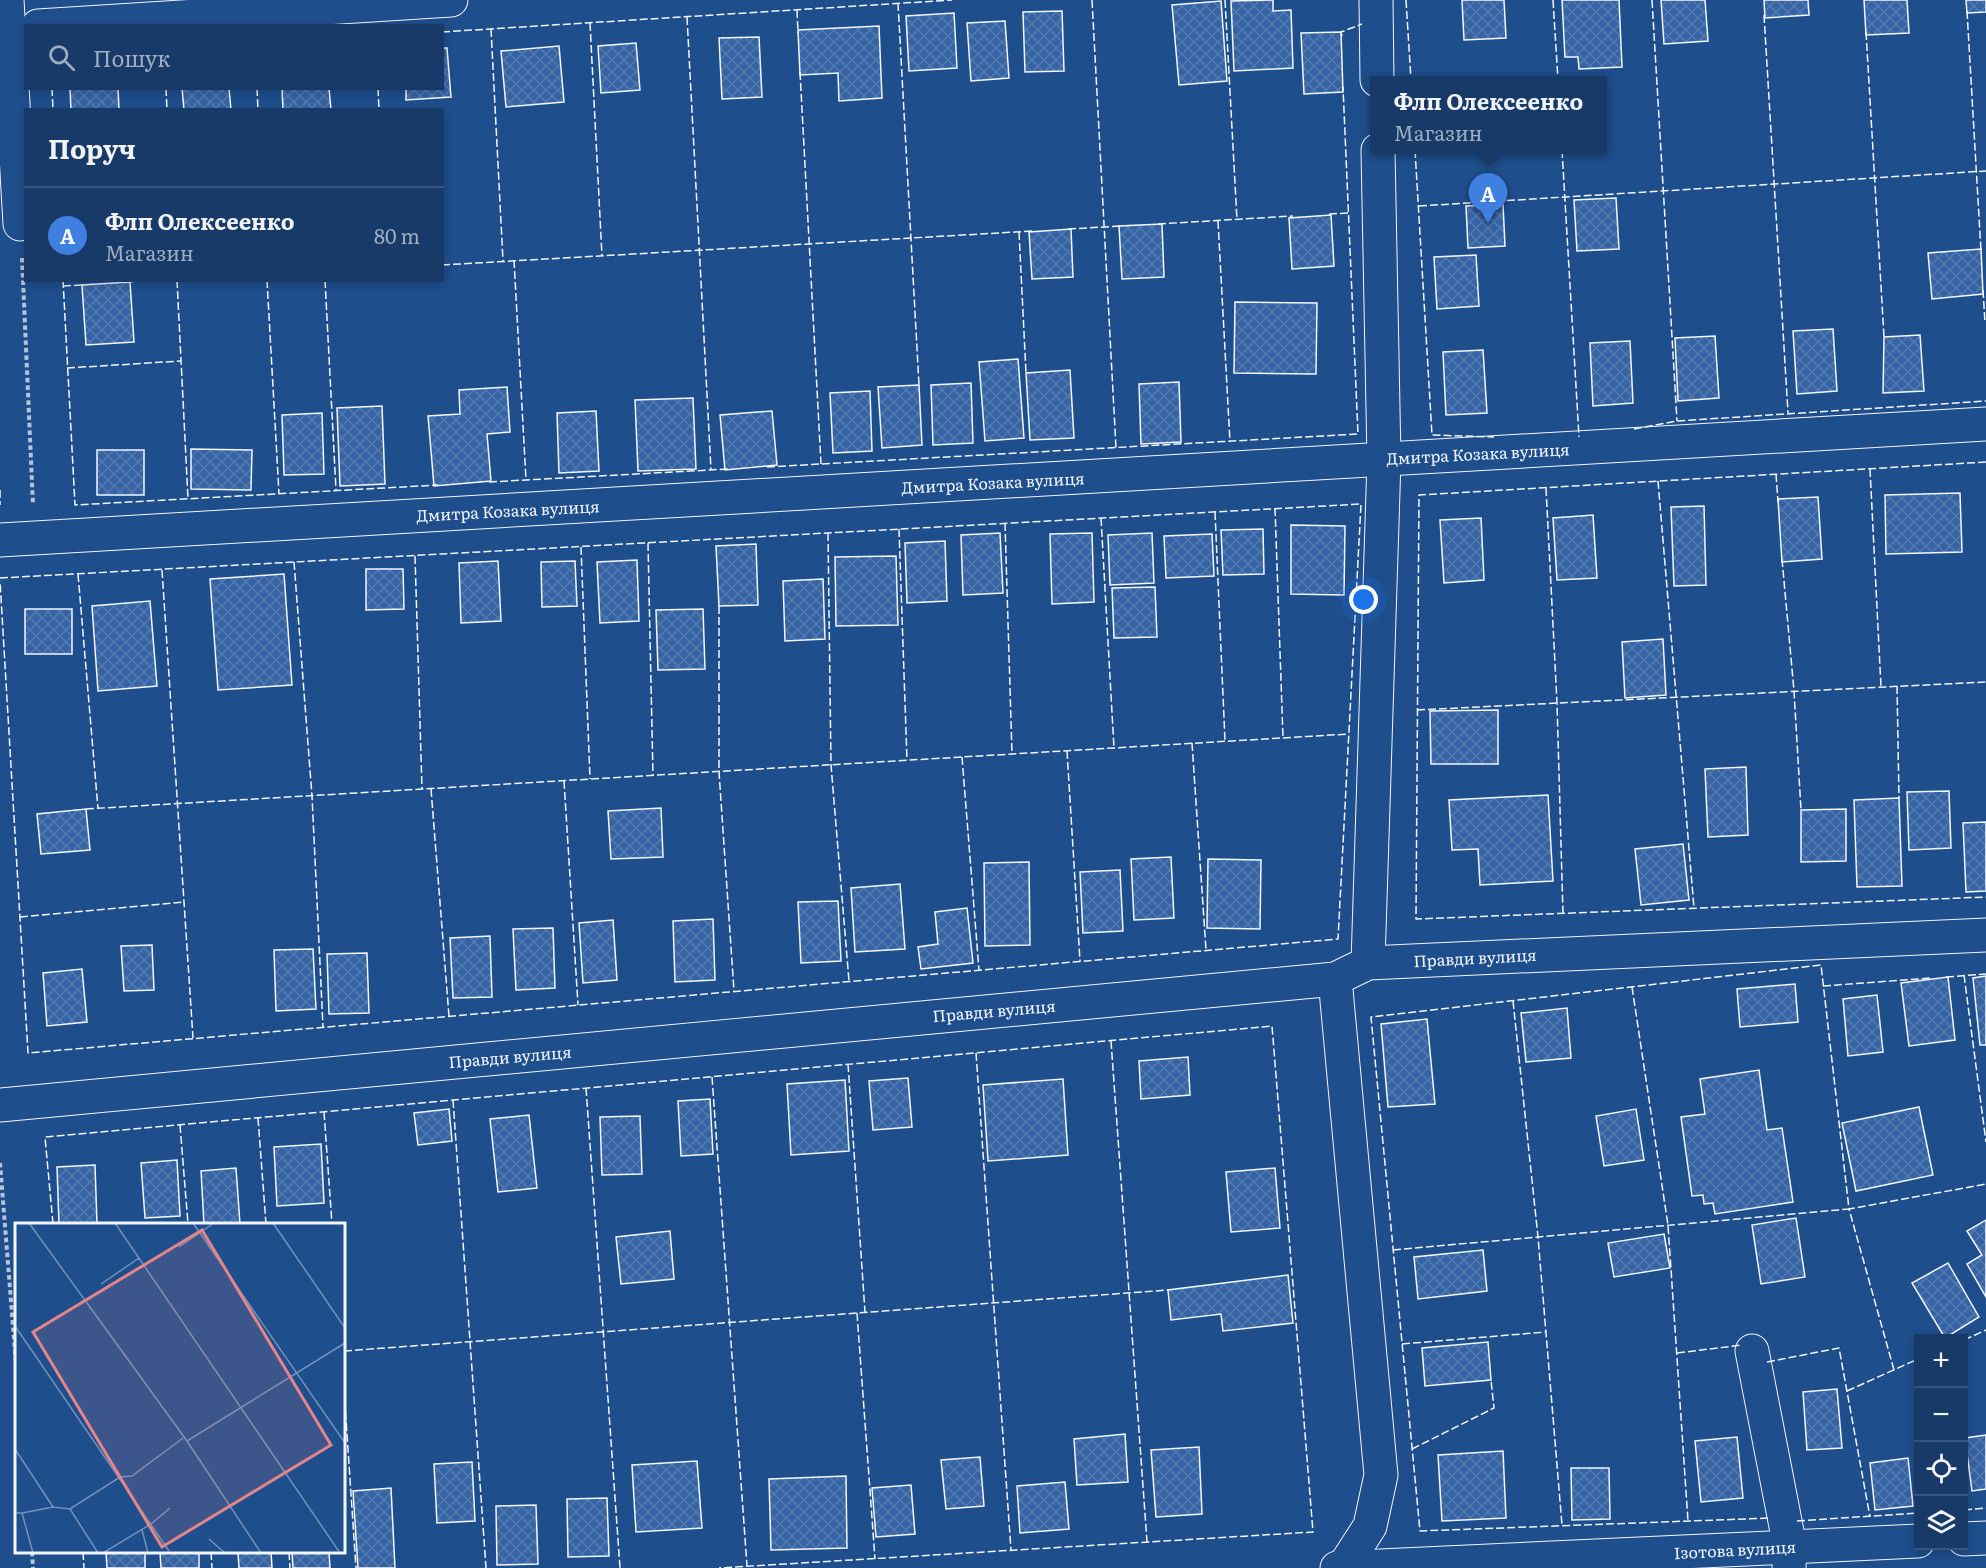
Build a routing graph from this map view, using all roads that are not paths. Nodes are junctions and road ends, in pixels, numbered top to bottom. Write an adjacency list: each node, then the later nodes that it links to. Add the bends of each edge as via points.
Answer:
1 (451, 0): 3 (street)
2 (1376, 0): 4 (street)
3 (16, 21): 6 (street)
4 (1377, 76)
5 (1378, 154): 8 (street)
6 (20, 224)
7 (1986, 424): 8 (street, Дмитра Козака вулиця)
8 (1384, 460): 9 (street, Дмитра Козака вулиця); 11 (street)
9 (0, 540)
10 (1986, 935): 11 (street, Правди вулиця)
11 (1368, 963): 12 (street, Правди вулиця)
12 (1335, 979): 13 (street, Правди вулиця); 20 (street, via 1381,1475 1370,1526)
13 (0, 1105)
14 (1752, 1351): 18 (street)
15 (1986, 1538): 16 (street)
16 (1968, 1539)
17 (1914, 1542): 18 (street, Ізотова вулиця)
18 (1789, 1558): 20 (street, Ізотова вулиця)
19 (1337, 1568): 20 (street, Ізотова вулиця)
20 (1343, 1568)

